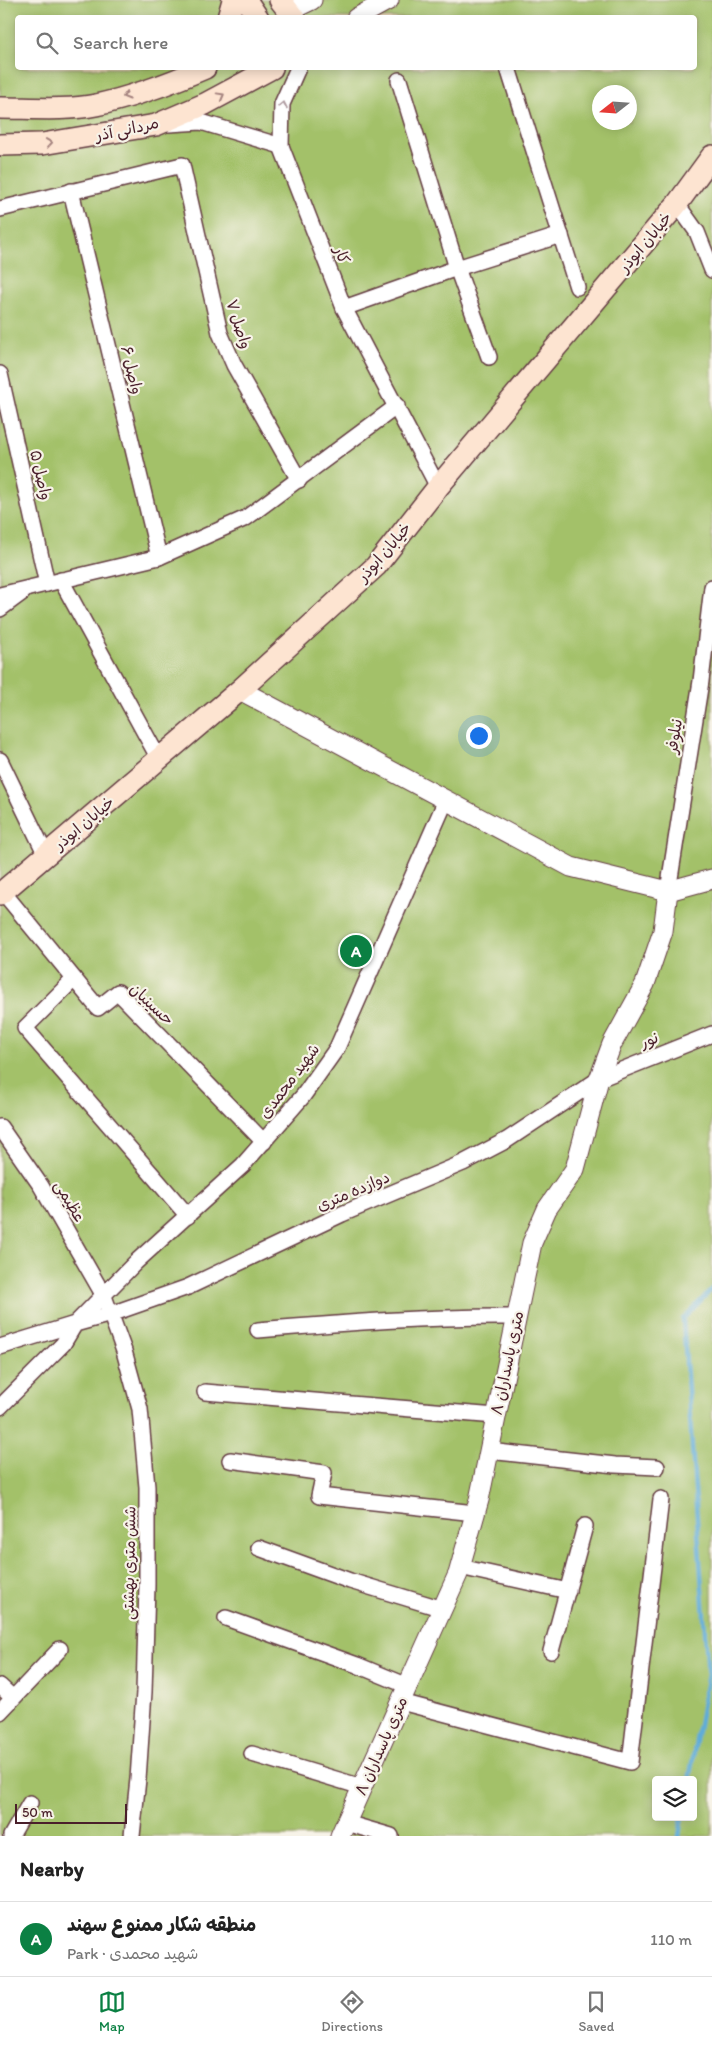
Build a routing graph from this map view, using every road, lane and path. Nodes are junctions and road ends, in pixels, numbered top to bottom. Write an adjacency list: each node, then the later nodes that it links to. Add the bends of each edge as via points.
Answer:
1 (233, 0): 6 (main road)
2 (246, 0): 7 (main road)
3 (312, 0): 5 (street)
4 (390, 0): 8 (street)
5 (286, 11)
6 (229, 15)
7 (256, 15)
8 (362, 15)
9 (183, 70): 15 (main road)
10 (200, 70): 15 (main road, مردانی آذر)
11 (268, 70): 17 (main road, مردانی آذر, one-way to 11, via 205,104)
12 (297, 70): 19 (street, one-way to 12, via 282,104)
13 (509, 70): 24 (street)
14 (399, 80): 25 (street)
15 (164, 86): 16 (main road, مردانی آذر, one-way to 16, via 95,105)
16 (0, 108)
17 (156, 125): 18 (main road, مردانی آذر, one-way to 17, via 42,144); 19 (street, via 201,122)
18 (0, 145)
19 (281, 146): 28 (street, کار)
20 (709, 163): 22 (main road, خیابان ابوذر)
21 (72, 191): 23 (street); 32 (street, واصل ۷, via 182,165 220,333 234,365); 34 (street, واصل ۶)
22 (677, 204): 26 (street, via 697,232); 33 (main road, خیابان ابوذر)
23 (0, 209)
24 (561, 235): 25 (street); 27 (street)
25 (457, 268): 28 (street); 29 (street)
26 (712, 270)
27 (577, 287)
28 (344, 308): 31 (street, کار)
29 (489, 358)
30 (0, 374): 35 (street, واصل ۵)
31 (397, 406): 32 (street); 33 (street, کار)
32 (299, 480): 34 (street, via 246,518)
33 (438, 488): 40 (main road, خیابان ابوذر, via 376,566)
34 (159, 557): 35 (street)
35 (54, 582): 37 (street); 41 (street, واصل ۵)
36 (712, 587): 46 (street, نیلوفر)
37 (30, 588): 38 (street); 39 (street)
38 (0, 595)
39 (0, 609)
40 (240, 690): 41 (main road, خیابان ابوذر); 43 (street)
41 (159, 759): 44 (main road, خیابان ابوذر)
42 (0, 760): 44 (street)
43 (446, 800): 46 (street, via 571,866); 52 (street, شهید محمدی, via 337,1048 303,1096)
44 (46, 855): 47 (main road, خیابان ابوذر)
45 (712, 878): 46 (street)
46 (668, 891): 50 (street, ۸ متری پاسداران, via 663,931 646,984 612,1044)
47 (2, 893): 48 (street, حسینیان)
48 (74, 979): 52 (street, حسینیان, via 98,1008 118,992); 53 (street, via 25,1028)
49 (712, 1034): 50 (street, نور)
50 (599, 1079): 55 (street, دوازده متری, via 507,1140 463,1163 342,1214 188,1287); 56 (street, ۸ متری پاسداران, via 575,1169 547,1209 532,1242)
51 (0, 1127): 54 (street, عظیمی, via 41,1186)
52 (264, 1142): 53 (street, شهید محمدی)
53 (188, 1216): 54 (street, شهید محمدی, via 136,1262)
54 (104, 1296): 55 (street, شش متری بهشتی); 57 (street, شهید محمدی)
55 (111, 1314): 57 (street, دوازده متری); 85 (street, شش متری بهشتی, via 140,1409 147,1487 144,1692)
56 (516, 1317): 58 (street, via 416,1318); 62 (street, ۸ متری پاسداران)
57 (75, 1324): 59 (street, دوازده متری); 61 (street, via 63,1344)
58 (258, 1330)
59 (0, 1347)
60 (205, 1392): 62 (street)
61 (0, 1407)
62 (496, 1416): 63 (street, ۸ متری پاسداران)
63 (489, 1451): 65 (street, via 615,1466); 67 (street, ۸ متری پاسداران)
64 (230, 1460): 67 (street, via 324,1472 319,1496)
65 (657, 1467)
66 (662, 1499): 77 (street, via 630,1762)
67 (475, 1513): 70 (street, ۸ متری پاسداران)
68 (585, 1526): 71 (street)
69 (259, 1548): 72 (street, via 350,1581)
70 (460, 1567): 71 (street); 72 (street, ۸ متری پاسداران)
71 (568, 1591): 75 (street)
72 (443, 1609): 77 (street, ۸ متری پاسداران)
73 (226, 1618): 77 (street, via 357,1665)
74 (60, 1649): 78 (street)
75 (551, 1652)
76 (0, 1686): 78 (street)
77 (404, 1694): 81 (street, ۸ متری پاسداران)
78 (13, 1698): 79 (street)
79 (0, 1712)
80 (252, 1754): 81 (street)
81 (362, 1787): 83 (street, ۸ متری پاسداران)
82 (30, 1803): 84 (street)
83 (343, 1830): 86 (street)
84 (11, 1836)
85 (132, 1836)
86 (391, 1836)

